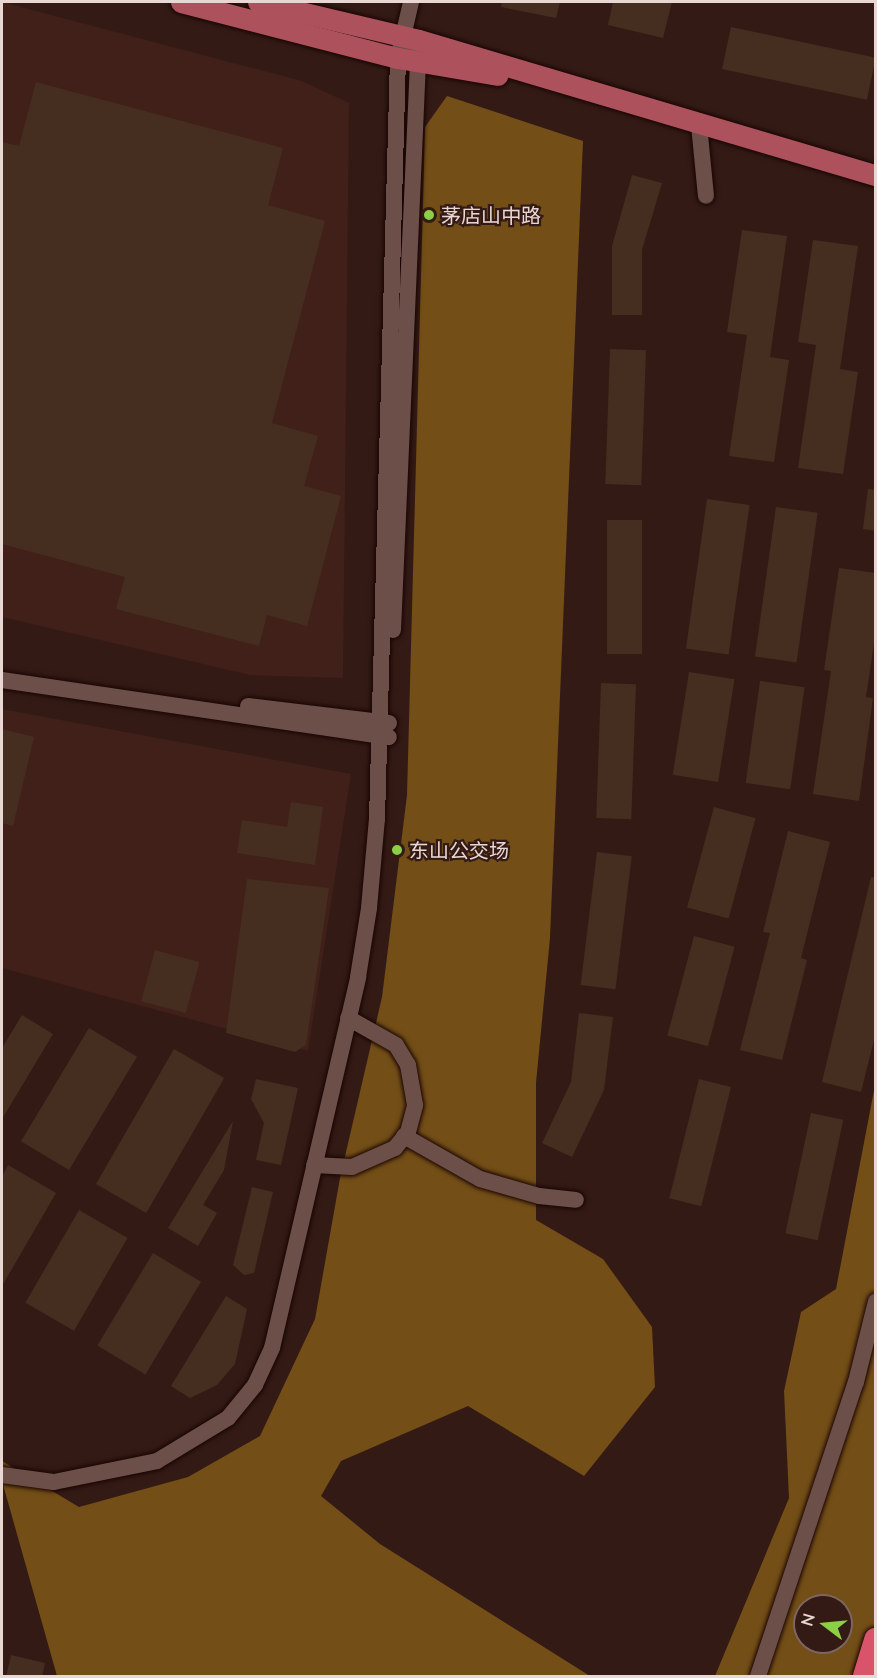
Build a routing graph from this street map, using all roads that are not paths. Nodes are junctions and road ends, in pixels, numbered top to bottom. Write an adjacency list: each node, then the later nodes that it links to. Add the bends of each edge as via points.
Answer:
1 (181, 2): 5 (main road)
2 (258, 2): 4 (main road)
3 (411, 2): 4 (street)
4 (403, 35): 5 (street); 6 (main road)
5 (408, 60): 6 (main road); 12 (street)
6 (579, 88): 7 (main road)
7 (699, 125): 8 (main road); 9 (street)
8 (876, 175)
9 (706, 196)
10 (2, 673): 12 (street)
11 (2, 680): 12 (street)
12 (385, 730): 13 (street, via 369,908)
13 (352, 1020): 14 (street, via 396,1044 408,1065 415,1105); 15 (street)
14 (404, 1136): 15 (street, via 376,1159 352,1167); 16 (street, via 480,1179 539,1196)
15 (319, 1167): 18 (street, via 272,1348 255,1385 228,1418 157,1461 54,1482); 19 (street, via 282,1351 264,1391 235,1426 161,1471 54,1492)
16 (576, 1200)
17 (876, 1302): 22 (street, via 856,1382)
18 (2, 1475)
19 (2, 1485)
20 (876, 1640): 23 (highway)
21 (876, 1655): 24 (highway)
22 (758, 1677)
23 (865, 1677)
24 (870, 1677)

